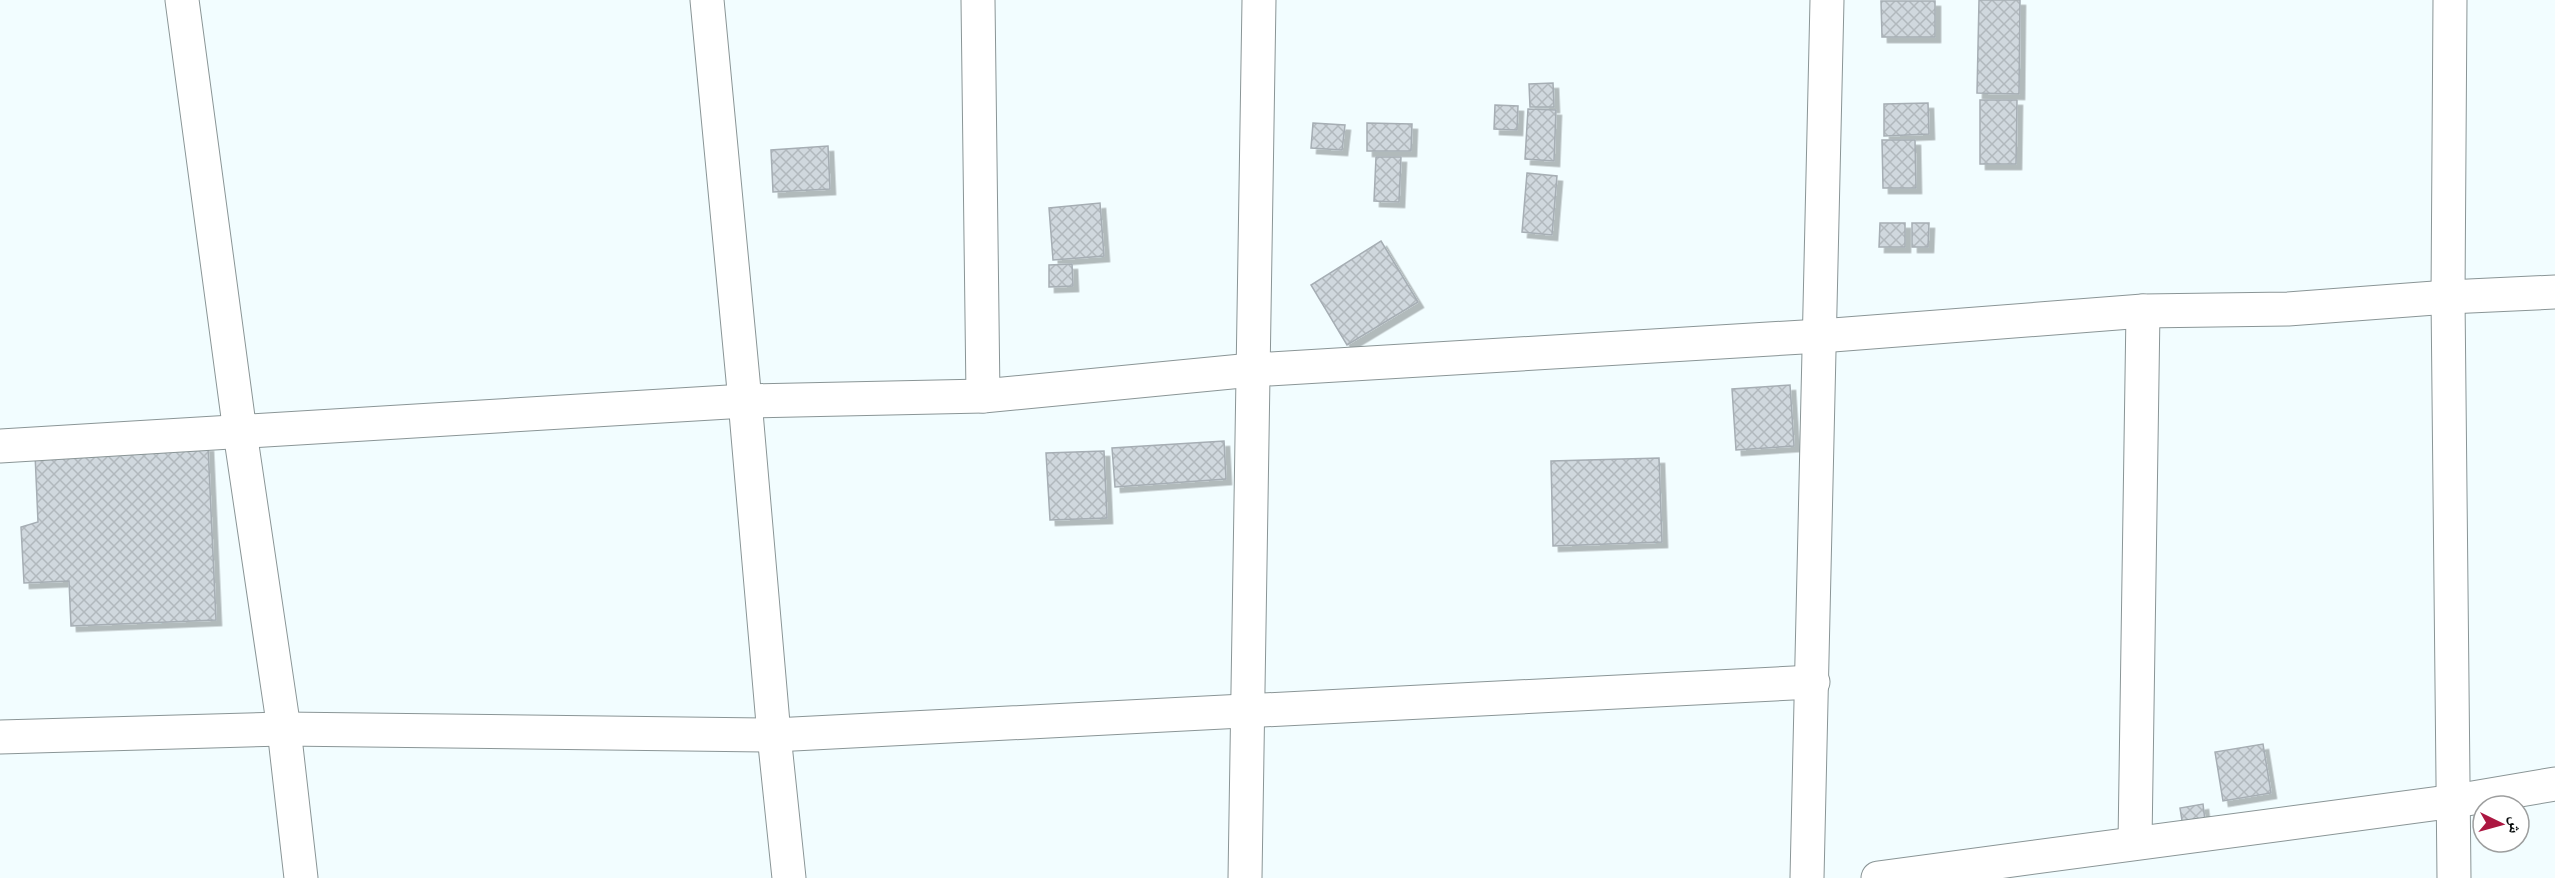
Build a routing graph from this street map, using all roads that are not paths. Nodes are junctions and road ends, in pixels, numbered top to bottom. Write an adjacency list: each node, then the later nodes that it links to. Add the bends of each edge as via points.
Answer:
1 (182, 0): 14 (street)
2 (706, 0): 13 (street)
3 (978, 0): 12 (street)
4 (1259, 0): 11 (street)
5 (1827, 0): 10 (street)
6 (2450, 0): 8 (street)
7 (2555, 292): 8 (street)
8 (2448, 297): 9 (street, via 2288,309); 22 (street)
9 (2143, 311): 10 (street); 23 (street)
10 (1820, 336): 11 (street); 16 (street)
11 (1252, 370): 12 (street); 17 (street)
12 (982, 396): 13 (street)
13 (745, 401): 14 (street); 19 (street)
14 (240, 432): 15 (street); 18 (street)
15 (0, 446)
16 (1813, 682): 17 (street); 27 (street)
17 (1248, 711): 19 (street); 26 (street)
18 (284, 729): 19 (street); 20 (street); 24 (street)
19 (774, 735): 25 (street)
20 (0, 737)
21 (2555, 784): 22 (street)
22 (2455, 801): 23 (street); 29 (street)
23 (2135, 842): 28 (street)
24 (301, 878)
25 (789, 878)
26 (1245, 878)
27 (1807, 878)
28 (1878, 878)
29 (2454, 878)

